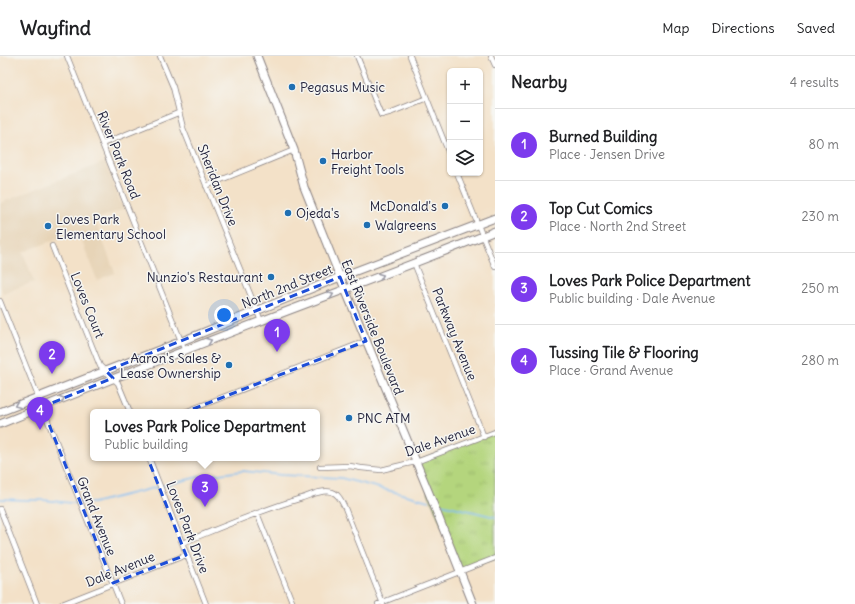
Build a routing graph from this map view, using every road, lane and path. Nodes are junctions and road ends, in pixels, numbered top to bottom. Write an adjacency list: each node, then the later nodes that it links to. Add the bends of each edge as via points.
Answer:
1 (67, 56): 10 (street, River Park Road)
2 (160, 56): 9 (street, Sheridan Drive, via 173,87)
3 (257, 56): 12 (main road, East Riverside Boulevard)
4 (357, 56): 8 (street, via 381,115)
5 (410, 56): 8 (street)
6 (491, 56): 7 (street)
7 (495, 65)
8 (427, 98): 11 (street)
9 (178, 113): 10 (street); 14 (street, Sheridan Drive)
10 (102, 144): 29 (street, River Park Road)
11 (447, 148)
12 (294, 150): 14 (street); 24 (main road, East Riverside Boulevard, via 304,187)
13 (458, 176): 16 (street)
14 (206, 186): 27 (street, Sheridan Drive)
15 (495, 218): 16 (main road, North 2nd Street)
16 (478, 225): 18 (street); 19 (main road, North 2nd Street)
17 (495, 231): 18 (main road, North 2nd Street)
18 (482, 236): 21 (main road, North 2nd Street); 23 (street)
19 (431, 243): 21 (main road); 24 (main road, North 2nd Street)
20 (52, 246): 32 (street, Loves Court, via 100,366)
21 (436, 254): 22 (main road, North 2nd Street)
22 (414, 263): 25 (main road, North 2nd Street, one-way to 22); 41 (street, Parkway Avenue)
23 (495, 267)
24 (340, 278): 25 (main road, East Riverside Boulevard); 27 (main road, North 2nd Street)
25 (344, 290): 28 (main road, North 2nd Street, one-way to 25); 30 (main road, East Riverside Boulevard)
26 (0, 302): 34 (street, Grand Avenue)
27 (257, 311): 28 (street, Sheridan Drive); 29 (main road, North 2nd Street)
28 (261, 321): 31 (main road, North 2nd Street, one-way to 28)
29 (182, 341): 31 (street, River Park Road); 32 (main road, North 2nd Street)
30 (366, 341): 37 (street); 43 (main road, East Riverside Boulevard)
31 (185, 351): 33 (main road, North 2nd Street)
32 (106, 371): 33 (street); 34 (main road, North 2nd Street)
33 (113, 378): 35 (main road, North 2nd Street, one-way to 33); 36 (street, via 118,383)
34 (38, 397): 35 (street, Grand Avenue); 38 (main road, North 2nd Street, one-way to 38)
35 (42, 407): 39 (main road, North 2nd Street); 51 (street, Grand Avenue)
36 (129, 409)
37 (193, 409)
38 (0, 412)
39 (0, 424)
40 (495, 432): 41 (street, Dale Avenue)
41 (484, 437): 43 (street, Dale Avenue)
42 (150, 461): 47 (street, Loves Park Drive)
43 (416, 462): 44 (street, Dale Avenue, via 381,470 350,466); 50 (main road, East Riverside Boulevard)
44 (320, 467)
45 (0, 509): 53 (street)
46 (257, 513): 47 (street); 52 (street, via 318,493 334,493 345,508); 57 (street)
47 (182, 543): 48 (street, Loves Park Drive)
48 (186, 554): 51 (street, Dale Avenue); 56 (street, Loves Park Drive)
49 (495, 558): 50 (street)
50 (460, 572): 52 (street); 58 (main road, East Riverside Boulevard)
51 (113, 583): 54 (street, Dale Avenue); 55 (street, Grand Avenue)
52 (381, 603)
53 (36, 604)
54 (62, 604)
55 (121, 604)
56 (206, 604)
57 (293, 604)
58 (474, 604)

